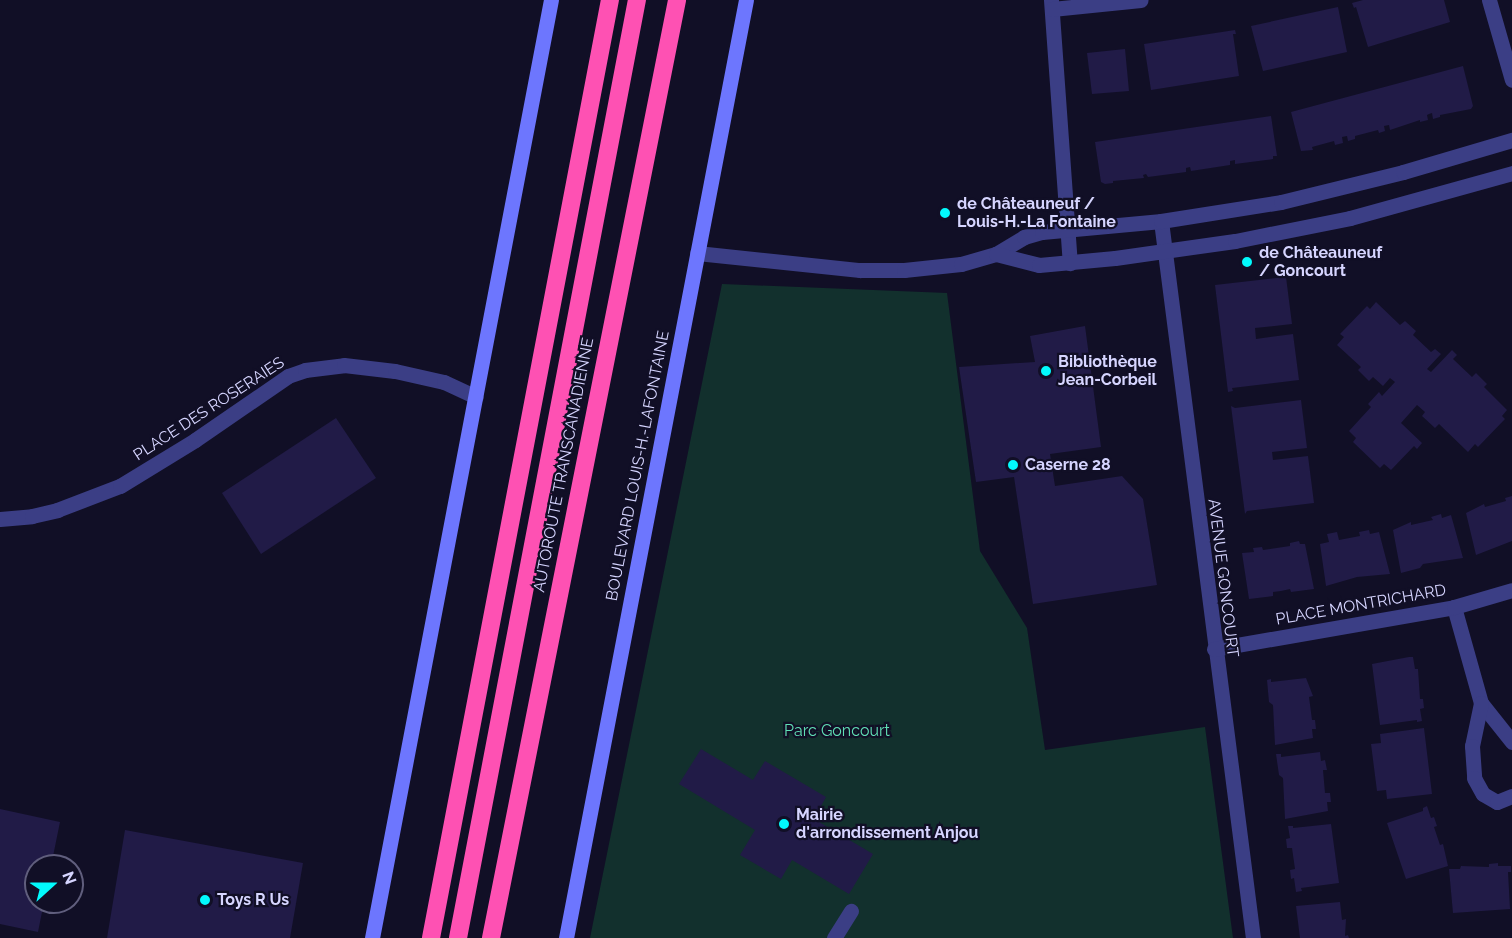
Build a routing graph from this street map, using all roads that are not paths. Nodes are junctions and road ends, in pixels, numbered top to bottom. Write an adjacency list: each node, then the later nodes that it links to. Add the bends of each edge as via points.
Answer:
1 (551, 0): 18 (main road)
2 (610, 0): 28 (highway)
3 (637, 0): 29 (highway)
4 (677, 0): 30 (highway, AUTOROUTE TRANSCANADIENNE)
5 (746, 0): 15 (main road, BOULEVARD LOUIS-H.-LAFONTAINE)
6 (1141, 0): 8 (street)
7 (1489, 0): 9 (street)
8 (1051, 4): 13 (street)
9 (1512, 80)
10 (1512, 140): 12 (street, via 1342,188)
11 (1512, 173): 14 (street, via 1350,219)
12 (1161, 221): 13 (street); 14 (street, AVENUE GONCOURT)
13 (1068, 228): 16 (street, via 1024,237); 17 (street)
14 (1165, 252): 17 (street); 22 (street, AVENUE GONCOURT)
15 (697, 253): 16 (street, via 860,270 961,264); 31 (main road, BOULEVARD LOUIS-H.-LAFONTAINE)
16 (996, 254): 17 (street, via 1039,265)
17 (1070, 263)
18 (476, 397): 19 (street, PLACE DES ROSERAIES, via 444,382 395,372 344,365 305,370 288,376 120,486 57,510); 27 (main road)
19 (0, 519)
20 (1512, 590): 21 (street, PLACE MONTRICHARD)
21 (1454, 607): 22 (street, PLACE MONTRICHARD); 23 (street)
22 (1214, 649): 33 (street, AVENUE GONCOURT)
23 (1481, 703): 24 (street); 25 (street, via 1472,746 1474,778 1483,794 1497,802)
24 (1512, 742)
25 (1512, 796)
26 (851, 911): 32 (street)
27 (372, 938)
28 (431, 938)
29 (458, 938)
30 (491, 938)
31 (566, 938)
32 (834, 938)
33 (1253, 938)

